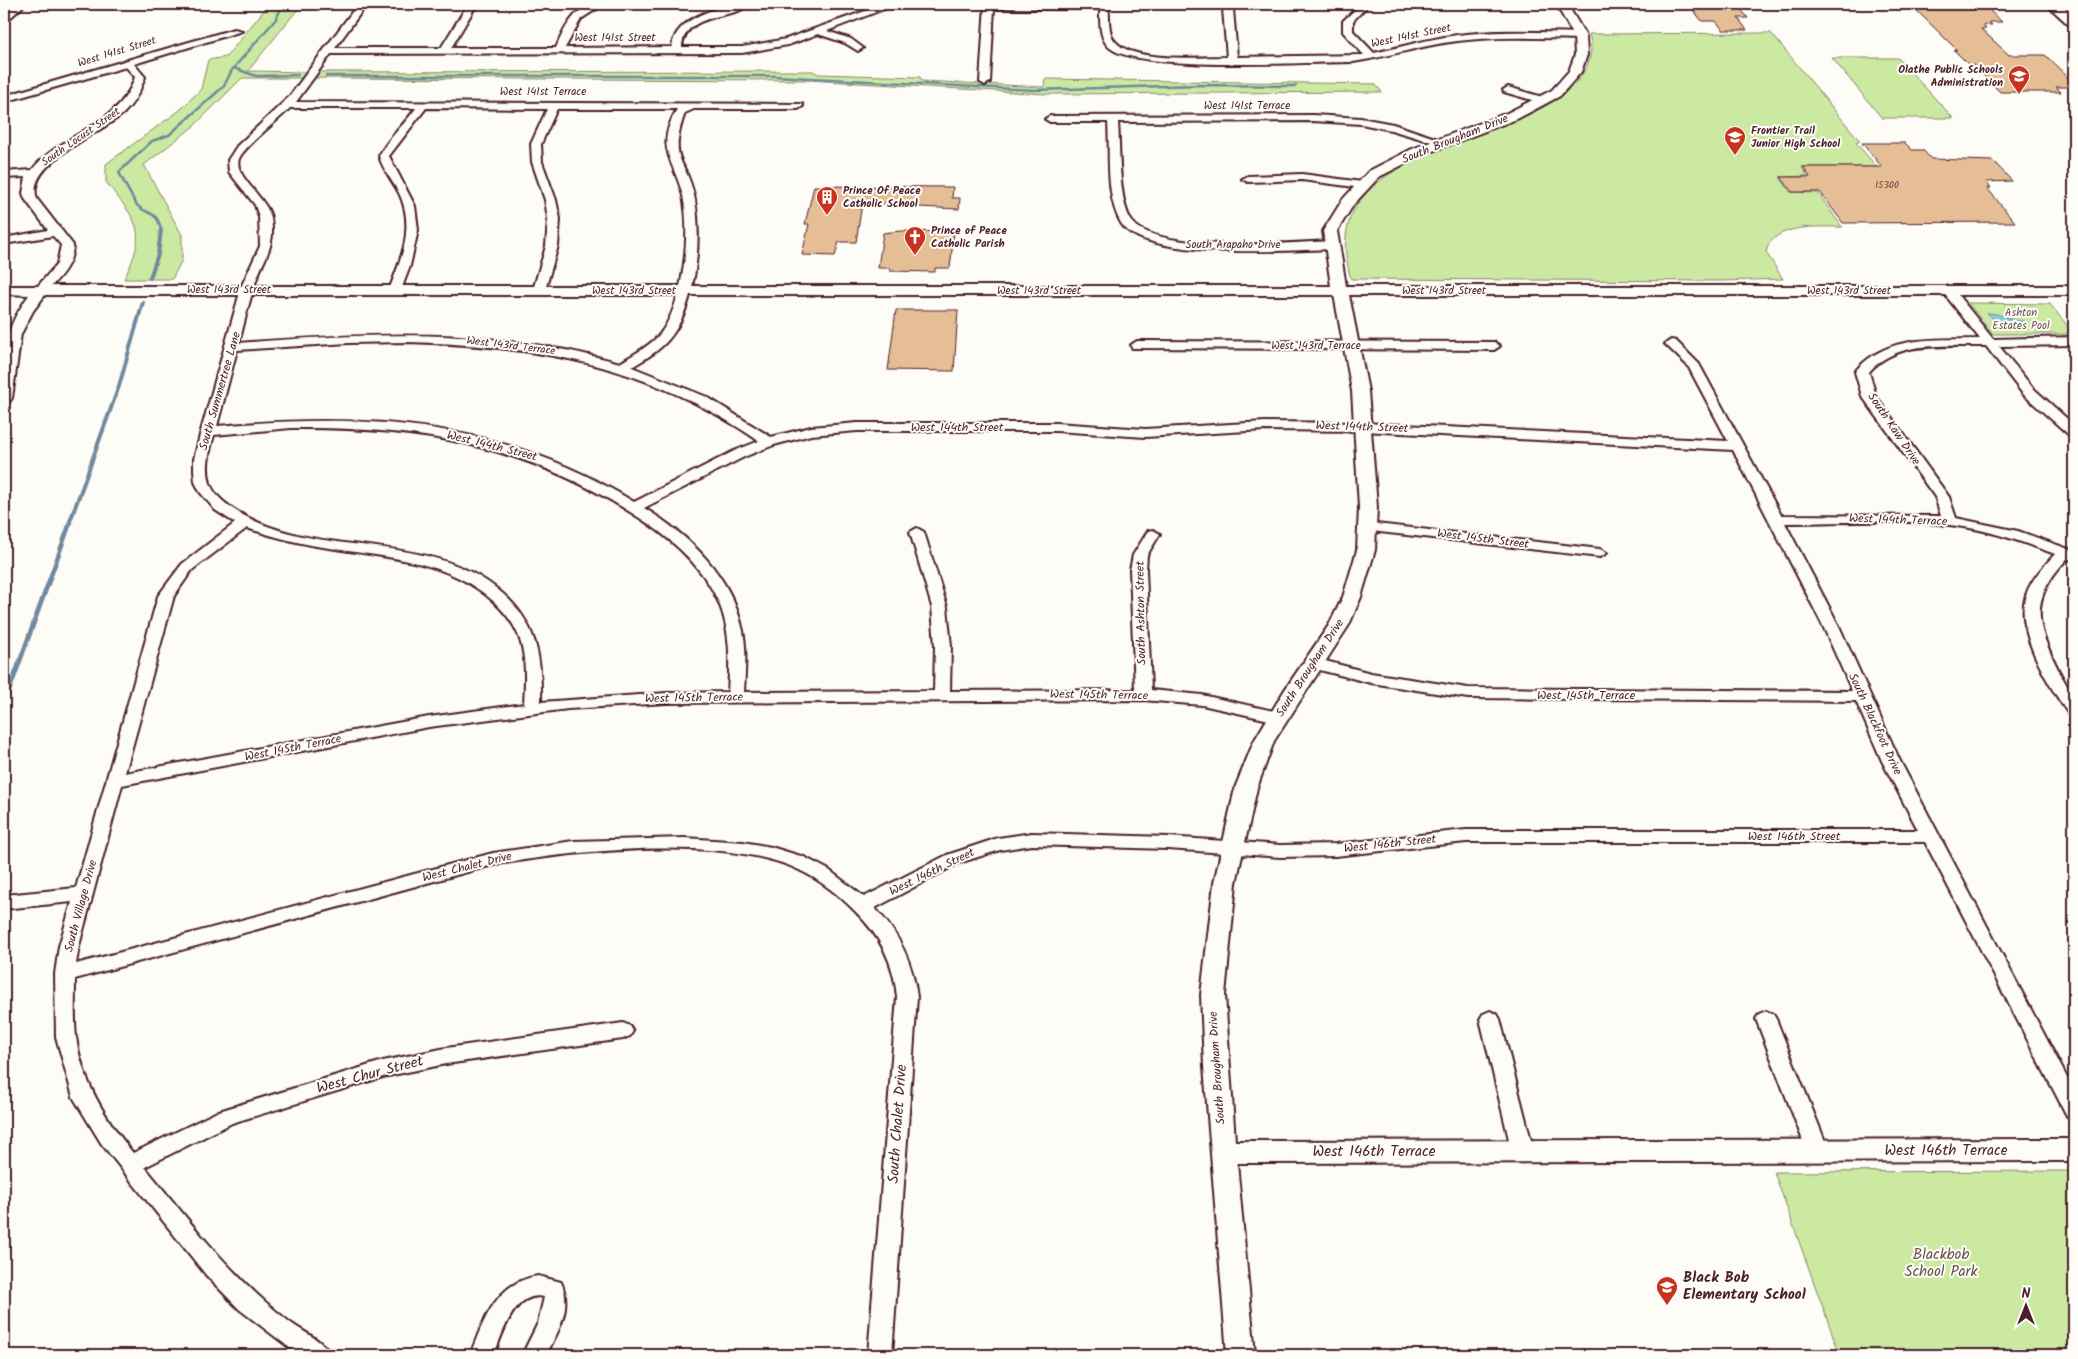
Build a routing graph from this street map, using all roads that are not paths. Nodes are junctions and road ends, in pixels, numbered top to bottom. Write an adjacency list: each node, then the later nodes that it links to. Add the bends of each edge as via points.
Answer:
1 (18, 4): 13 (main road)
2 (362, 4): 19 (street, South Summertree Lane)
3 (472, 4): 20 (street)
4 (599, 4): 21 (street, via 573,20)
5 (746, 4): 22 (street, via 690,25 680,35)
6 (893, 4): 16 (street, West 141st Street)
7 (1562, 4): 17 (street)
8 (2053, 4): 14 (main road)
9 (990, 5): 10 (street); 26 (street)
10 (1104, 5): 24 (street, West 141st Street, via 1111,44 1123,51 1158,58)
11 (1228, 8): 24 (street)
12 (1361, 8): 23 (street, via 1348,21 1348,32)
13 (4, 16)
14 (2074, 22)
15 (237, 31): 25 (street, West 141st Street)
16 (818, 32): 18 (street, via 848,41); 22 (street, West 141st Street, via 760,48)
17 (1580, 36): 23 (street, West 141st Street, via 1477,36 1437,41); 29 (street, South Brougham Drive, via 1581,55 1575,72 1556,93)
18 (858, 48)
19 (329, 51): 20 (street, West 141st Street); 30 (street, South Summertree Lane)
20 (444, 51): 21 (street, West 141st Street)
21 (559, 51): 22 (street, West 141st Street)
22 (677, 51)
23 (1372, 57): 24 (street, West 141st Street)
24 (1232, 59)
25 (127, 62): 28 (street, West 141st Street); 38 (street, South Locust Street, via 140,77 129,101 109,119 45,161)
26 (985, 82)
27 (1508, 90): 29 (street)
28 (4, 99)
29 (1542, 100): 37 (street, South Brougham Drive, via 1512,116)
30 (288, 104): 31 (street, West 141st Terrace); 47 (street, South Summertree Lane, via 241,148 233,160 234,172 260,204 267,232 262,259)
31 (424, 104): 32 (street, West 141st Terrace); 48 (street, via 407,128 390,144 384,156 386,166 407,199 412,214 411,248)
32 (554, 105): 33 (street, West 141st Terrace); 49 (street, via 536,142 537,159 552,202 554,219 552,246)
33 (694, 105): 34 (street, West 141st Terrace); 50 (street, via 681,112 671,145 689,196 692,218 690,264)
34 (798, 106)
35 (1050, 119): 36 (street, West 141st Terrace)
36 (1113, 119): 37 (street, West 141st Terrace, via 1314,118 1361,121); 44 (street, South Arapaho Drive, via 1120,207 1127,225 1146,238 1188,246)
37 (1442, 142): 41 (street, South Brougham Drive, via 1374,174)
38 (34, 173): 39 (street); 42 (street, South Locust Street, via 29,194)
39 (4, 175)
40 (1248, 179): 41 (street, via 1327,179)
41 (1362, 185): 44 (street, South Brougham Drive, via 1330,232)
42 (56, 232): 43 (street); 46 (street, South Locust Street, via 67,246 68,255)
43 (4, 241)
44 (1332, 245): 51 (street, South Brougham Drive)
45 (4, 290): 46 (street, West 143rd Street)
46 (41, 290): 47 (street, West 143rd Street); 56 (street, South Locust Street, via 24,312)
47 (247, 290): 48 (street, West 143rd Street); 61 (street, South Summertree Lane)
48 (395, 290): 49 (street, West 143rd Street)
49 (539, 290): 50 (street, West 143rd Street)
50 (683, 291): 51 (street, West 143rd Street); 62 (street, via 672,326 665,335)
51 (1340, 291): 53 (street, West 143rd Street); 59 (street, South Brougham Drive)
52 (2074, 291): 53 (street, West 143rd Street)
53 (1949, 292): 54 (street)
54 (1986, 341): 55 (street); 66 (street, via 2028,391); 71 (street, South Kaw Drive, via 1911,344 1871,360 1862,372 1869,396 1942,497)
55 (2074, 341)
56 (8, 343): 63 (street, South Locust Street, via 10,370)
57 (1671, 344): 68 (street, South Blackfoot Drive, via 1693,364)
58 (1137, 345): 59 (street, West 143rd Terrace)
59 (1352, 346): 60 (street, West 143rd Terrace); 64 (street, South Brougham Drive)
60 (1494, 346)
61 (232, 347): 62 (street, West 143rd Terrace, via 367,337 450,338 550,350); 65 (street, South Summertree Lane)
62 (622, 368): 67 (street, West 143rd Terrace, via 692,395)
63 (4, 398)
64 (1363, 426): 67 (street, West 144th Street, via 1264,426 1145,433 1056,427 857,427 811,431); 68 (street, West 144th Street); 73 (street, South Brougham Drive)
65 (208, 431): 69 (street, West 144th Street, via 304,423 364,425 444,434 552,462); 72 (street, South Summertree Lane, via 201,459 201,476 206,489 216,504)
66 (2074, 432)
67 (769, 442): 69 (street, West 144th Street)
68 (1738, 446): 70 (street, South Blackfoot Drive)
69 (634, 507): 82 (street, via 674,534 695,554 725,598 734,623 737,649)
70 (1776, 519): 71 (street, West 144th Terrace); 81 (street, South Blackfoot Drive, via 1831,626)
71 (1950, 521): 77 (street, West 144th Terrace, via 2011,535)
72 (244, 523): 83 (street, South Summertree Lane, via 280,534 422,558 477,581 510,608 528,638 533,668); 86 (street, South Village Drive, via 187,567 166,596)
73 (1367, 527): 76 (street, West 145th Street); 78 (street, South Brougham Drive, via 1361,574 1352,598)
74 (917, 532): 79 (street, via 941,617 944,650)
75 (1153, 534): 80 (street, South Ashton Street, via 1140,555 1138,570)
76 (1600, 552)
77 (2070, 554): 84 (street, via 2043,577 2032,597 2035,639)
78 (1314, 663): 81 (street, West 145th Terrace, via 1372,678 1468,693); 85 (street, South Brougham Drive)
79 (942, 695): 80 (street, West 145th Terrace); 82 (street, West 145th Terrace)
80 (1143, 695): 85 (street, West 145th Terrace, via 1202,700)
81 (1862, 696): 87 (street, South Blackfoot Drive)
82 (736, 697): 83 (street, West 145th Terrace, via 610,701)
83 (532, 708): 86 (street, West 145th Terrace, via 429,722)
84 (2074, 709)
85 (1278, 717): 88 (street, South Brougham Drive, via 1264,740 1246,788)
86 (115, 781): 89 (street, South Village Drive)
87 (1930, 836): 88 (street, West 146th Street, via 1466,836 1335,850 1280,852); 96 (street, South Blackfoot Drive)
88 (1232, 848): 91 (street, West 146th Street, via 1060,838 998,844 953,859); 99 (street, South Brougham Drive, via 1213,995 1216,1075)
89 (84, 894): 90 (street); 92 (street, South Village Drive, via 69,946)
90 (4, 902)
91 (863, 906): 92 (street, West Chalet Drive, via 836,881 776,854 705,843 588,845 540,850 493,860); 105 (street, South Chalet Drive, via 884,929 900,958 907,997)
92 (65, 974): 101 (street, South Village Drive, via 65,1027 75,1076 94,1116)
93 (1490, 1019): 100 (street)
94 (1766, 1019): 98 (street)
95 (624, 1031): 101 (street, West Chur Street, via 446,1056 383,1070 226,1117)
96 (2074, 1110)
97 (2074, 1150): 98 (street, West 146th Terrace)
98 (1818, 1151): 100 (street, West 146th Terrace)
99 (1225, 1152): 100 (street, West 146th Terrace); 106 (street, South Brougham Drive)
100 (1523, 1152)
101 (130, 1164): 102 (street, South Village Drive, via 214,1268 247,1302)
102 (319, 1355)
103 (482, 1355): 104 (street, via 512,1295 536,1284 554,1289 557,1297)
104 (534, 1355)
105 (880, 1355)
106 (1241, 1355)

